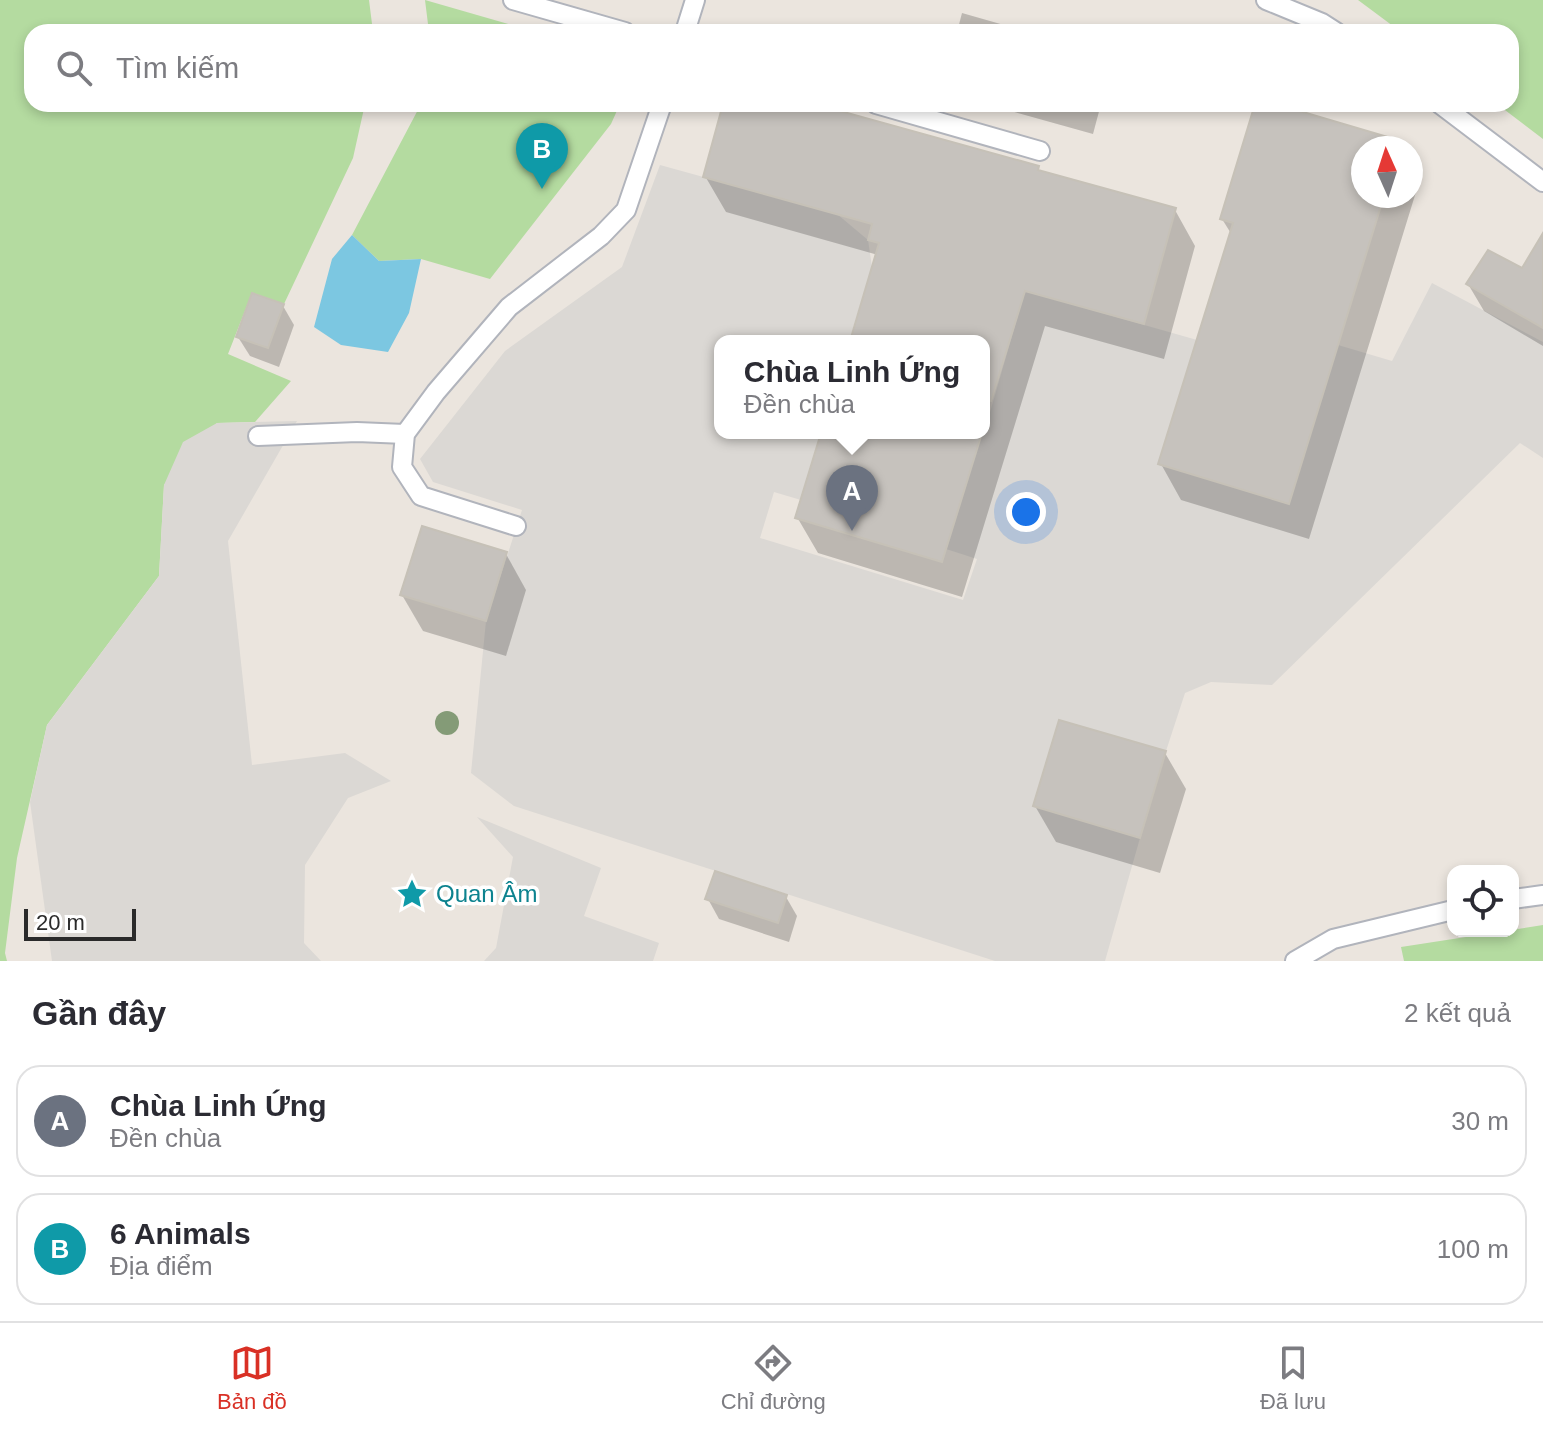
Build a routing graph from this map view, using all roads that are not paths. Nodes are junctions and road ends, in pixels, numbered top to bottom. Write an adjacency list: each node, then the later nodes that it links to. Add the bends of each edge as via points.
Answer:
1 (513, 0): 4 (lane)
2 (695, 0): 5 (lane)
3 (1266, 0): 6 (lane)
4 (597, 24)
5 (688, 24)
6 (1324, 24)
7 (659, 112): 12 (lane, via 626,210 601,236 509,307)
8 (904, 112): 10 (lane)
9 (1451, 112): 11 (lane)
10 (1040, 151)
11 (1543, 182)
12 (405, 434): 13 (lane); 14 (lane, via 402,467 421,496)
13 (258, 436)
14 (516, 526)
15 (1543, 895): 16 (lane)
16 (1519, 898)
17 (1447, 911): 18 (lane, via 1333,939)
18 (1295, 961)

